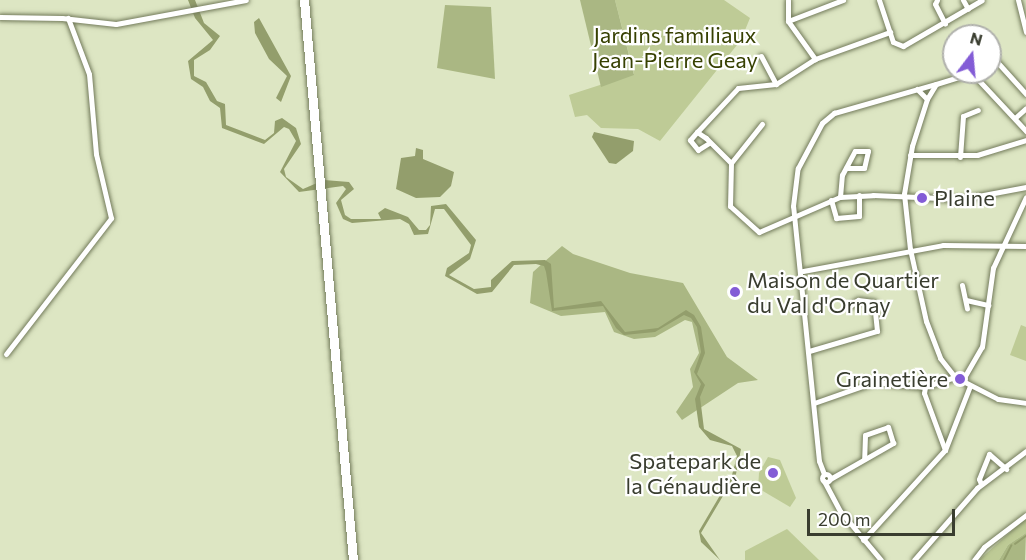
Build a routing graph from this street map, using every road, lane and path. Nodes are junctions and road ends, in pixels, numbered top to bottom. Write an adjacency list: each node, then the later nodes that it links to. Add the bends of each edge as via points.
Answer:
1 (246, 0): 13 (street, via 116,24)
2 (304, 0): 73 (main road)
3 (788, 0): 14 (street)
4 (843, 0): 10 (street)
5 (879, 0): 17 (street)
6 (937, 0): 15 (street, via 935,4)
7 (963, 0): 11 (street)
8 (982, 0): 11 (street)
9 (1018, 0): 18 (street)
10 (829, 3): 14 (street)
11 (968, 9): 15 (street)
12 (0, 17): 13 (street)
13 (68, 18): 58 (street, via 91,85 96,154 111,218)
14 (788, 21): 20 (street)
15 (945, 24)
16 (942, 26): 17 (street, via 903,46 893,42)
17 (890, 32): 20 (street)
18 (1026, 32)
19 (760, 56): 23 (street)
20 (815, 58): 23 (street)
21 (1002, 67): 27 (street)
22 (942, 82): 24 (street)
23 (776, 84): 34 (street, via 738,88)
24 (936, 84): 26 (street); 28 (street)
25 (983, 84): 31 (street)
26 (918, 89): 28 (street); 47 (street, via 834,113 822,123 798,168 793,188)
27 (1026, 94)
28 (927, 99): 37 (street)
29 (1026, 108): 31 (street)
30 (978, 110): 38 (street, via 963,116)
31 (1016, 117): 33 (street)
32 (762, 124): 39 (street)
33 (1026, 131)
34 (697, 132): 36 (street); 36 (street, via 690,140 694,149)
35 (1026, 140): 38 (street)
36 (710, 143): 39 (street)
37 (910, 155): 38 (street); 44 (street)
38 (960, 157)
39 (731, 163): 47 (street, via 730,206 749,226 759,232)
40 (846, 168): 40 (street, via 855,151 866,149 864,168); 43 (street)
41 (1026, 187): 44 (street, via 962,199)
42 (859, 195): 43 (street); 44 (street); 46 (street, via 859,216 836,218)
43 (840, 197): 46 (street)
44 (905, 197): 50 (street)
45 (1026, 197): 48 (street)
46 (831, 200): 47 (street)
47 (795, 214): 51 (street)
48 (1003, 245): 49 (street); 50 (street, via 966,243); 54 (street, via 993,268)
49 (1026, 246)
50 (910, 249): 51 (street); 59 (street, via 932,339)
51 (803, 271): 57 (street)
52 (962, 285): 53 (street)
53 (966, 300): 54 (street); 56 (street)
54 (988, 305): 60 (street, via 982,347)
55 (850, 306): 57 (street, via 858,300 874,302 878,332)
56 (967, 308)
57 (809, 351): 63 (street)
58 (6, 354)
59 (955, 377): 60 (street); 62 (street)
60 (962, 381): 61 (street)
61 (970, 386): 64 (street, via 998,399); 65 (street)
62 (925, 387): 63 (street, via 874,382); 65 (street)
63 (814, 403): 69 (street, via 819,461)
64 (1026, 404)
65 (945, 450): 72 (street)
66 (1026, 451): 68 (street)
67 (864, 459): 67 (street, via 893,442 888,426 865,435); 69 (street, via 840,475)
68 (1006, 469): 70 (street); 70 (street, via 989,454 979,479)
69 (827, 478): 72 (street, via 830,495)
70 (981, 484): 75 (street)
71 (1026, 515): 76 (street, via 984,547)
72 (863, 540): 74 (street)
73 (353, 560)
74 (881, 560)
75 (914, 560)
76 (974, 560)

